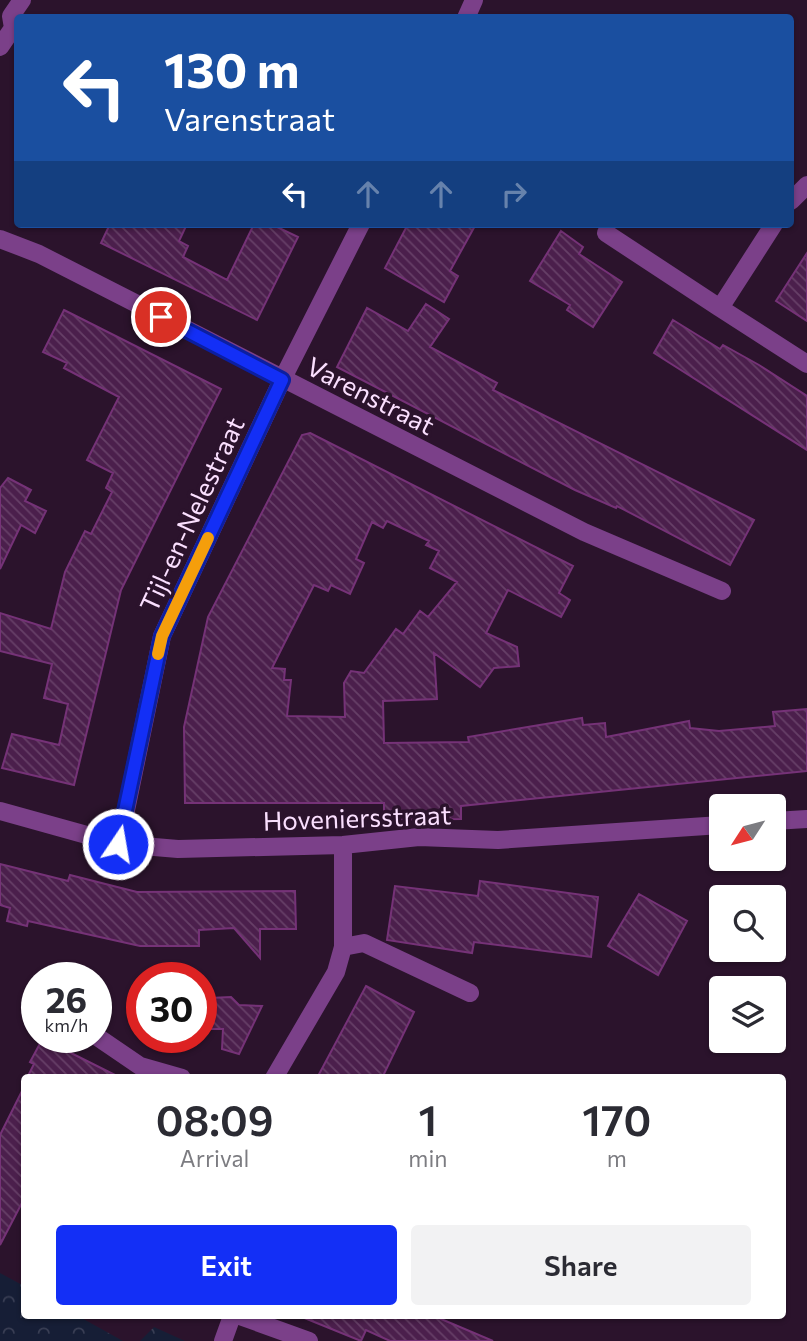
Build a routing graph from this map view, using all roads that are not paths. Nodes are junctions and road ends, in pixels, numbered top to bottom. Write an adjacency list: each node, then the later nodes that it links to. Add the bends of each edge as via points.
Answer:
1 (22, 0): 2 (street, via 10,16 13,28)
2 (0, 47)
3 (807, 185): 4 (street)
4 (794, 198)
5 (359, 228): 11 (street, Tijl-en-Nelestraat)
6 (771, 228): 9 (street)
7 (606, 233): 9 (street)
8 (0, 239): 11 (street, Varenstraat, via 39,254)
9 (720, 308): 10 (street)
10 (807, 364)
11 (282, 380): 12 (street, Varenstraat, via 584,532); 17 (street, Tijl-en-Nelestraat, via 162,636)
12 (722, 591)
13 (0, 811): 17 (street, Hoveniersstraat)
14 (807, 819): 15 (street)
15 (786, 820)
16 (709, 826): 18 (street, Hoveniersstraat, via 498,841 419,837)
17 (118, 844): 18 (street, Hoveniersstraat, via 178,849)
18 (343, 845): 19 (street)
19 (343, 947): 20 (street, via 364,943); 23 (street, via 336,971)
20 (470, 993)
21 (112, 1050): 22 (street)
22 (137, 1072)
23 (276, 1074)
24 (231, 1319): 26 (street)
25 (248, 1319): 27 (street)
26 (223, 1341)
27 (309, 1341)

